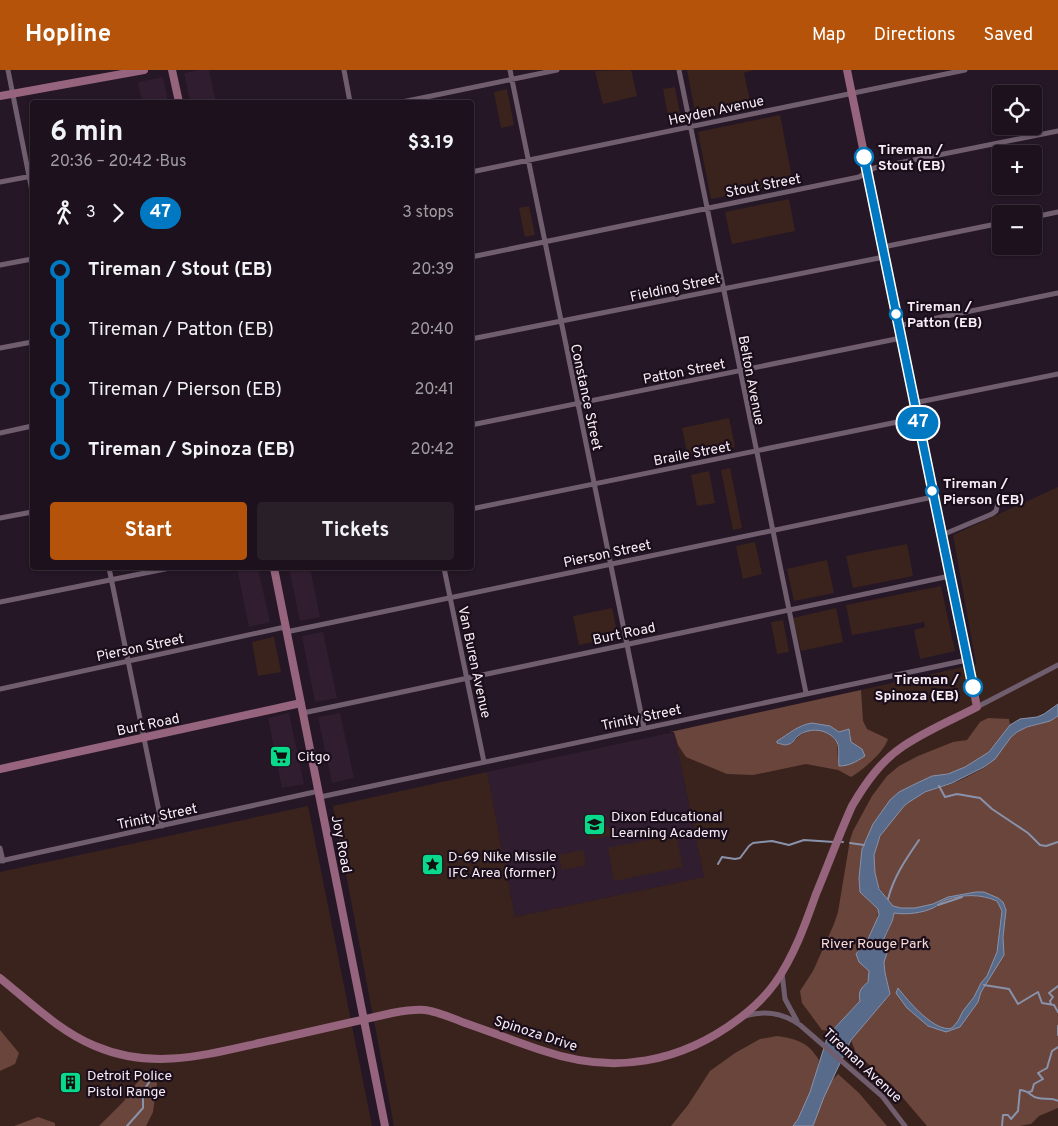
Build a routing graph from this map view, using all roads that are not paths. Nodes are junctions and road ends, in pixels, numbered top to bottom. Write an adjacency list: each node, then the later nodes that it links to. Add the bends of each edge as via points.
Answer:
1 (8, 70): 12 (street)
2 (144, 70): 12 (street)
3 (172, 70): 14 (street)
4 (344, 70): 15 (street)
5 (510, 70): 10 (street, Constance Street)
6 (557, 70): 10 (street)
7 (679, 70): 17 (street, Belton Avenue)
8 (847, 70): 11 (street)
9 (965, 70): 11 (street, Heyden Avenue)
10 (512, 80): 16 (street); 19 (street, Constance Street)
11 (852, 93): 17 (street, Heyden Avenue); 22 (street)
12 (13, 94): 13 (street); 20 (street)
13 (0, 96)
14 (178, 100)
15 (350, 100)
16 (412, 100)
17 (690, 127): 19 (street, Heyden Avenue); 25 (street, Belton Avenue)
18 (1058, 131): 22 (street, Stout Street)
19 (528, 160): 21 (street, Heyden Avenue); 29 (street, Constance Street)
20 (30, 171)
21 (474, 171)
22 (867, 172): 25 (street, Stout Street, via 859,178); 30 (street)
23 (30, 176): 24 (street)
24 (0, 182)
25 (706, 208): 29 (street, Stout Street); 35 (street, Belton Avenue)
26 (1058, 212): 27 (street)
27 (1042, 215)
28 (992, 225): 30 (street)
29 (544, 241): 31 (street, Stout Street); 37 (street, Constance Street)
30 (882, 247): 32 (street)
31 (474, 256)
32 (884, 257): 35 (street, Fielding Street); 38 (street)
33 (30, 258): 34 (street)
34 (0, 264)
35 (722, 288): 37 (street, Fielding Street); 43 (street, Belton Avenue)
36 (1058, 293): 38 (street)
37 (560, 321): 39 (street, Fielding Street); 46 (street, Constance Street)
38 (898, 326): 40 (street)
39 (474, 338)
40 (901, 338): 43 (street, Patton Street); 45 (street)
41 (30, 342): 42 (street)
42 (0, 348)
43 (739, 371): 46 (street, Patton Street); 51 (street, Belton Avenue)
44 (1058, 374): 45 (street)
45 (914, 403): 47 (street)
46 (577, 404): 48 (street, Patton Street); 52 (street, Constance Street)
47 (917, 418): 51 (street, Braile Street); 53 (street)
48 (474, 424)
49 (30, 426): 50 (street)
50 (0, 433)
51 (756, 452): 52 (street, Braile Street); 58 (street, Belton Avenue)
52 (594, 483): 55 (street, Braile Street); 60 (street, Constance Street)
53 (933, 497): 58 (street, Pierson Street); 59 (street)
54 (999, 499): 59 (street, via 992,514)
55 (474, 508)
56 (30, 512): 57 (street)
57 (0, 518)
58 (772, 531): 60 (street, Pierson Street); 69 (street, Belton Avenue)
59 (942, 535): 65 (street)
60 (610, 563): 67 (street, Pierson Street); 71 (street, Constance Street)
61 (110, 570): 66 (street)
62 (160, 570): 66 (street)
63 (274, 570): 70 (street, Joy Road)
64 (444, 570): 67 (street, Van Buren Avenue)
65 (950, 576): 69 (street, Burt Road); 72 (street)
66 (112, 580): 68 (street); 73 (street)
67 (450, 597): 70 (street, Pierson Street); 75 (street, Van Buren Avenue)
68 (0, 602)
69 (788, 610): 71 (street, Burt Road); 77 (street, Belton Avenue)
70 (286, 629): 73 (street, Pierson Street); 78 (street, Joy Road)
71 (626, 645): 75 (street, Burt Road); 81 (street, Constance Street)
72 (967, 660): 77 (street, Trinity Street); 79 (street)
73 (128, 661): 76 (street, Pierson Street); 82 (street)
74 (1058, 665): 79 (street, Spinoza Drive)
75 (467, 678): 80 (street, Burt Road); 83 (street, Van Buren Avenue)
76 (0, 688)
77 (806, 693): 81 (street, Trinity Street)
78 (301, 703): 80 (street, Joy Road); 82 (street, Burt Road)
79 (977, 707): 89 (street, Spinoza Drive, via 900,748 862,789)
80 (303, 713): 85 (street, Joy Road)
81 (644, 728): 83 (street, Trinity Street)
82 (144, 738): 84 (street, Burt Road); 86 (street)
83 (484, 762): 85 (street, Trinity Street)
84 (0, 769)
85 (319, 794): 86 (street, Trinity Street); 92 (street, Joy Road)
86 (162, 826): 88 (street, Trinity Street)
87 (0, 848): 88 (street)
88 (1, 861)
89 (782, 972): 91 (street, Spinoza Drive, via 765,996); 93 (street, via 786,999)
90 (0, 978): 92 (street, Spinoza Drive, via 76,1037 105,1050 146,1060 194,1057)
91 (740, 1018): 92 (street, Spinoza Drive, via 713,1037 680,1052 614,1064 557,1056 428,1011 406,1011); 93 (street, via 772,1013 786,1016)
92 (364, 1020): 94 (street, Joy Road)
93 (800, 1025): 95 (street, Tireman Avenue, via 882,1096)
94 (384, 1126)
95 (905, 1126)

